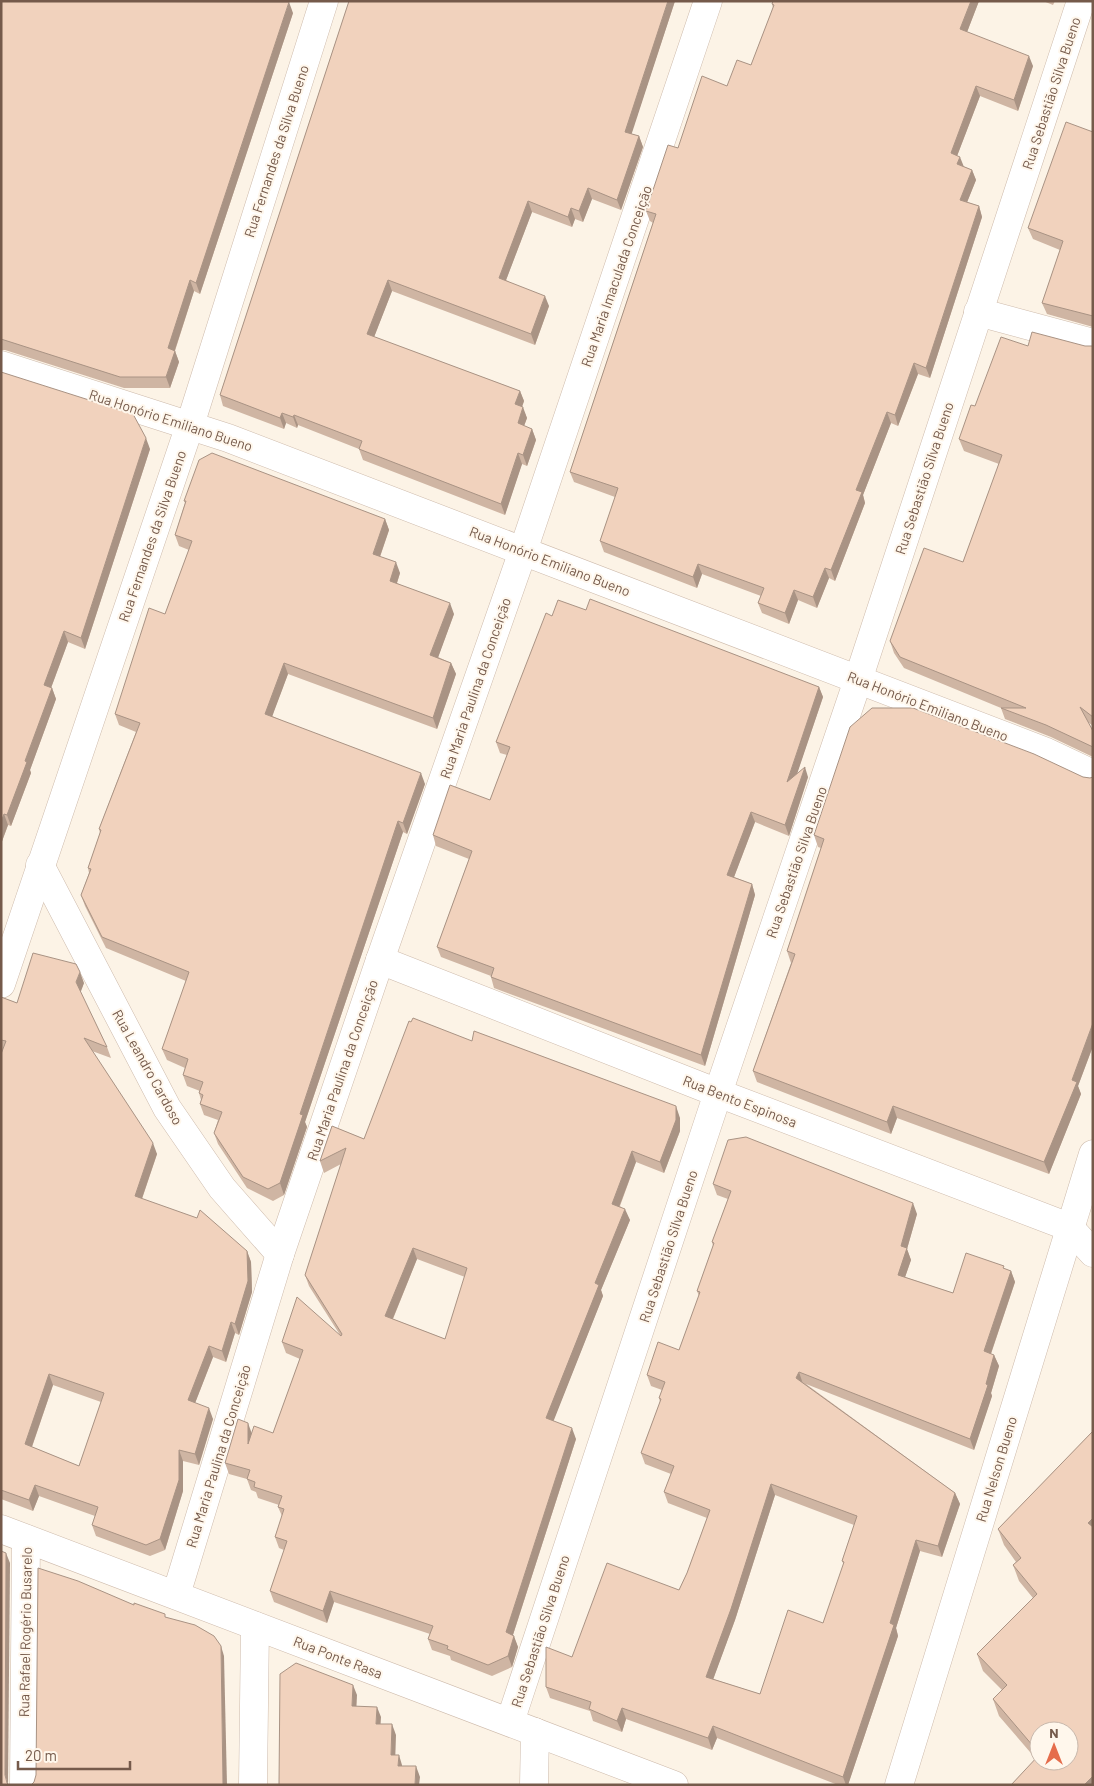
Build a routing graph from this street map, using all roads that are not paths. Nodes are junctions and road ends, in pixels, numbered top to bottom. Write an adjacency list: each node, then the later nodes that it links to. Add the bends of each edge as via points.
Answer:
1 (324, 1): 7 (street, Rua Fernandes da Silva Bueno)
2 (708, 1): 8 (street, Rua Maria Imaculada Conceição)
3 (1081, 1): 4 (street, Rua Sebastião Silva Bueno)
4 (978, 312): 5 (street); 9 (street, Rua Sebastião Silva Bueno)
5 (1093, 343)
6 (1, 365): 7 (street, Rua Honório Emiliano Bueno)
7 (190, 425): 8 (street, Rua Honório Emiliano Bueno); 11 (street, Rua Fernandes da Silva Bueno)
8 (523, 550): 9 (street, Rua Honório Emiliano Bueno); 12 (street, Rua Maria Paulina da Conceição)
9 (858, 680): 10 (street, Rua Honório Emiliano Bueno, via 1044,751); 14 (street, Rua Sebastião Silva Bueno)
10 (1093, 774)
11 (40, 865): 13 (street, Rua Fernandes da Silva Bueno); 18 (street, Rua Leandro Cardoso, via 167,1108 222,1188)
12 (380, 960): 14 (street, Rua Bento Espinosa); 18 (street, Rua Maria Paulina da Conceição)
13 (1, 984)
14 (718, 1093): 16 (street, Rua Bento Espinosa); 22 (street, Rua Sebastião Silva Bueno)
15 (1093, 1154): 16 (street, Rua Nelson Bueno)
16 (1070, 1227): 17 (street, Rua Bento Espinosa); 28 (street, Rua Nelson Bueno)
17 (1093, 1253)
18 (280, 1254): 20 (street, Rua Maria Paulina da Conceição)
19 (14, 1534): 20 (street, Rua Ponte Rasa); 24 (street, Rua Rafael Rogério Busarelo)
20 (176, 1595): 21 (street, Rua Ponte Rasa)
21 (255, 1626): 22 (street, Rua Ponte Rasa); 25 (street)
22 (510, 1722): 23 (street, Rua Ponte Rasa)
23 (535, 1732): 26 (street); 27 (street, Rua Ponte Rasa)
24 (24, 1785)
25 (253, 1785)
26 (534, 1785)
27 (674, 1785)
28 (900, 1785)

